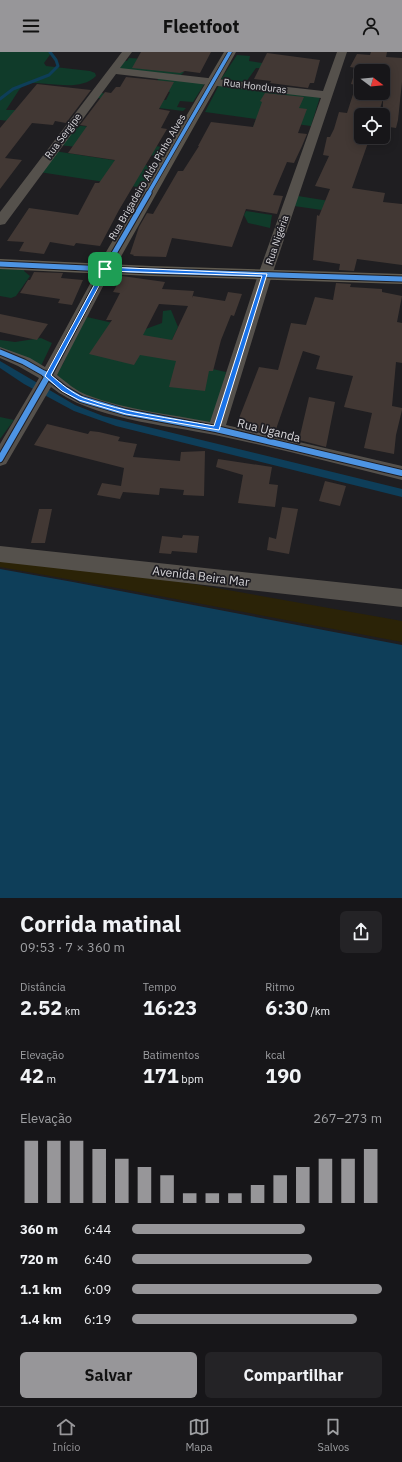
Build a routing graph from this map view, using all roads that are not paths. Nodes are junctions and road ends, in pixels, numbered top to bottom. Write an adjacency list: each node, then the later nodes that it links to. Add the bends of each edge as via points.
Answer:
1 (126, 52): 4 (street, Rua Sergipe)
2 (230, 52): 5 (street, Rua Brigadeiro Aldo Pinho Alves)
3 (342, 52): 6 (street, Rua Nigéria)
4 (112, 70): 5 (street, Rua Honduras); 7 (street, Rua Sergipe)
5 (213, 81): 6 (street, Rua Honduras); 9 (street, Rua Brigadeiro Aldo Pinho Alves)
6 (327, 95): 10 (street, Rua Nigéria)
7 (0, 221)
8 (0, 264): 9 (main road)
9 (105, 269): 10 (main road); 13 (street, Rua Brigadeiro Aldo Pinho Alves)
10 (265, 275): 11 (main road); 14 (street, Rua Nigéria)
11 (402, 279)
12 (0, 352): 13 (street, Rua Uganda, via 24,362)
13 (46, 381): 14 (street, Rua Uganda, via 81,399 126,412); 15 (street, Rua Brigadeiro Aldo Pinho Alves)
14 (216, 429): 16 (street, Rua Uganda)
15 (0, 459)
16 (402, 473)
17 (0, 554): 18 (street, Avenida Beira Mar)
18 (402, 598)

